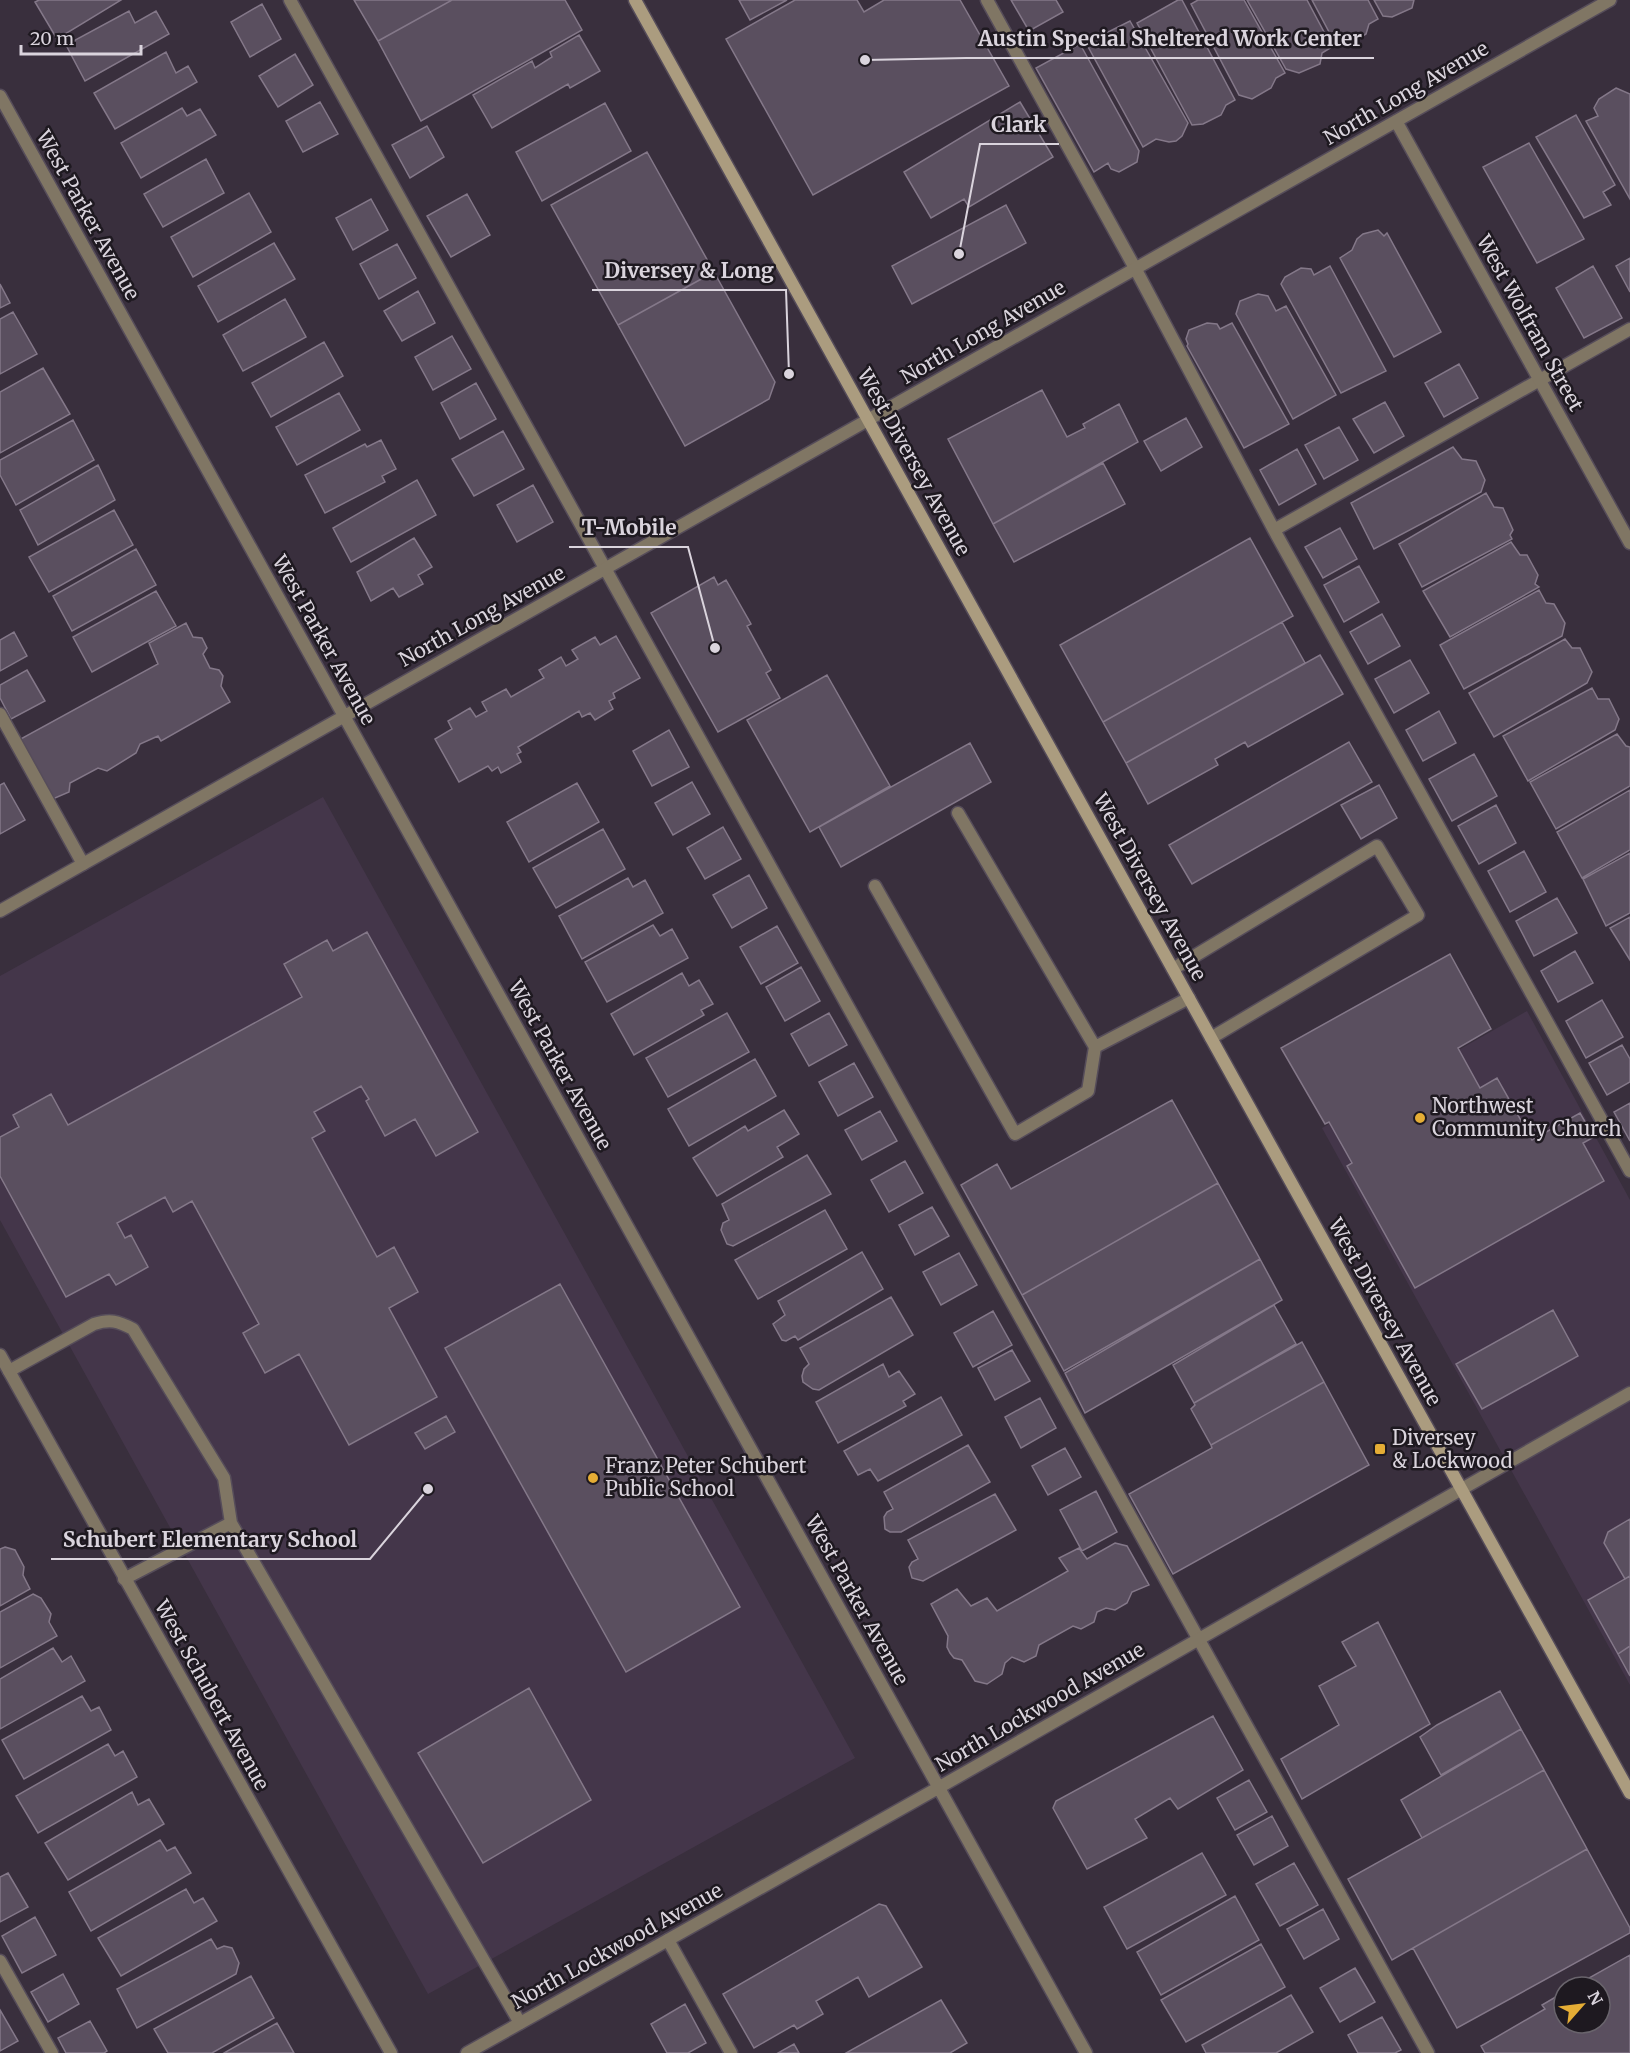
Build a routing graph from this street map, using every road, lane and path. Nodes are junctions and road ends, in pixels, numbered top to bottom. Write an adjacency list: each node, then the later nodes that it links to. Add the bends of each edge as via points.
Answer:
1 (290, 0): 13 (street)
2 (635, 0): 10 (main road, West Diversey Avenue)
3 (987, 0): 7 (street)
4 (1610, 0): 6 (street, North Long Avenue)
5 (0, 96): 15 (street, West Parker Avenue)
6 (1396, 121): 7 (street, North Long Avenue); 9 (street, West Wolfram Street)
7 (1135, 268): 10 (street, North Long Avenue); 11 (street)
8 (1630, 329): 9 (street)
9 (1539, 380): 11 (street); 12 (street, West Wolfram Street)
10 (869, 420): 13 (street, North Long Avenue); 20 (main road, West Diversey Avenue)
11 (1274, 530): 24 (street)
12 (1630, 543)
13 (605, 569): 15 (street, North Long Avenue); 31 (street)
14 (0, 714): 17 (street)
15 (344, 716): 17 (street, North Long Avenue); 32 (street, West Parker Avenue)
16 (958, 813): 23 (street)
17 (83, 864): 19 (street, North Long Avenue)
18 (875, 886): 23 (street, via 1016,1134 1088,1091)
19 (0, 911)
20 (1173, 969): 21 (main road, West Diversey Avenue); 22 (street, via 1377,846 1418,915)
21 (1189, 998): 22 (main road, West Diversey Avenue); 23 (street)
22 (1211, 1038): 28 (main road, West Diversey Avenue)
23 (1095, 1047)
24 (1630, 1171)
25 (0, 1355): 26 (street, West Schubert Avenue)
26 (9, 1371): 29 (street, via 94,1324 118,1321 133,1329 224,1478); 30 (street, West Schubert Avenue)
27 (1630, 1393): 28 (street, North Lockwood Avenue)
28 (1461, 1489): 31 (street, North Lockwood Avenue); 33 (main road, West Diversey Avenue)
29 (231, 1523): 30 (street); 36 (street)
30 (124, 1579): 38 (street, West Schubert Avenue)
31 (1199, 1639): 32 (street, North Lockwood Avenue); 42 (street)
32 (938, 1788): 34 (street, North Lockwood Avenue); 41 (street, West Parker Avenue)
33 (1630, 1793)
34 (668, 1940): 36 (street, North Lockwood Avenue); 40 (street)
35 (0, 1961): 37 (street)
36 (520, 2023): 39 (street, North Lockwood Avenue)
37 (52, 2053)
38 (391, 2053)
39 (467, 2053)
40 (731, 2053)
41 (1086, 2053)
42 (1428, 2053)

